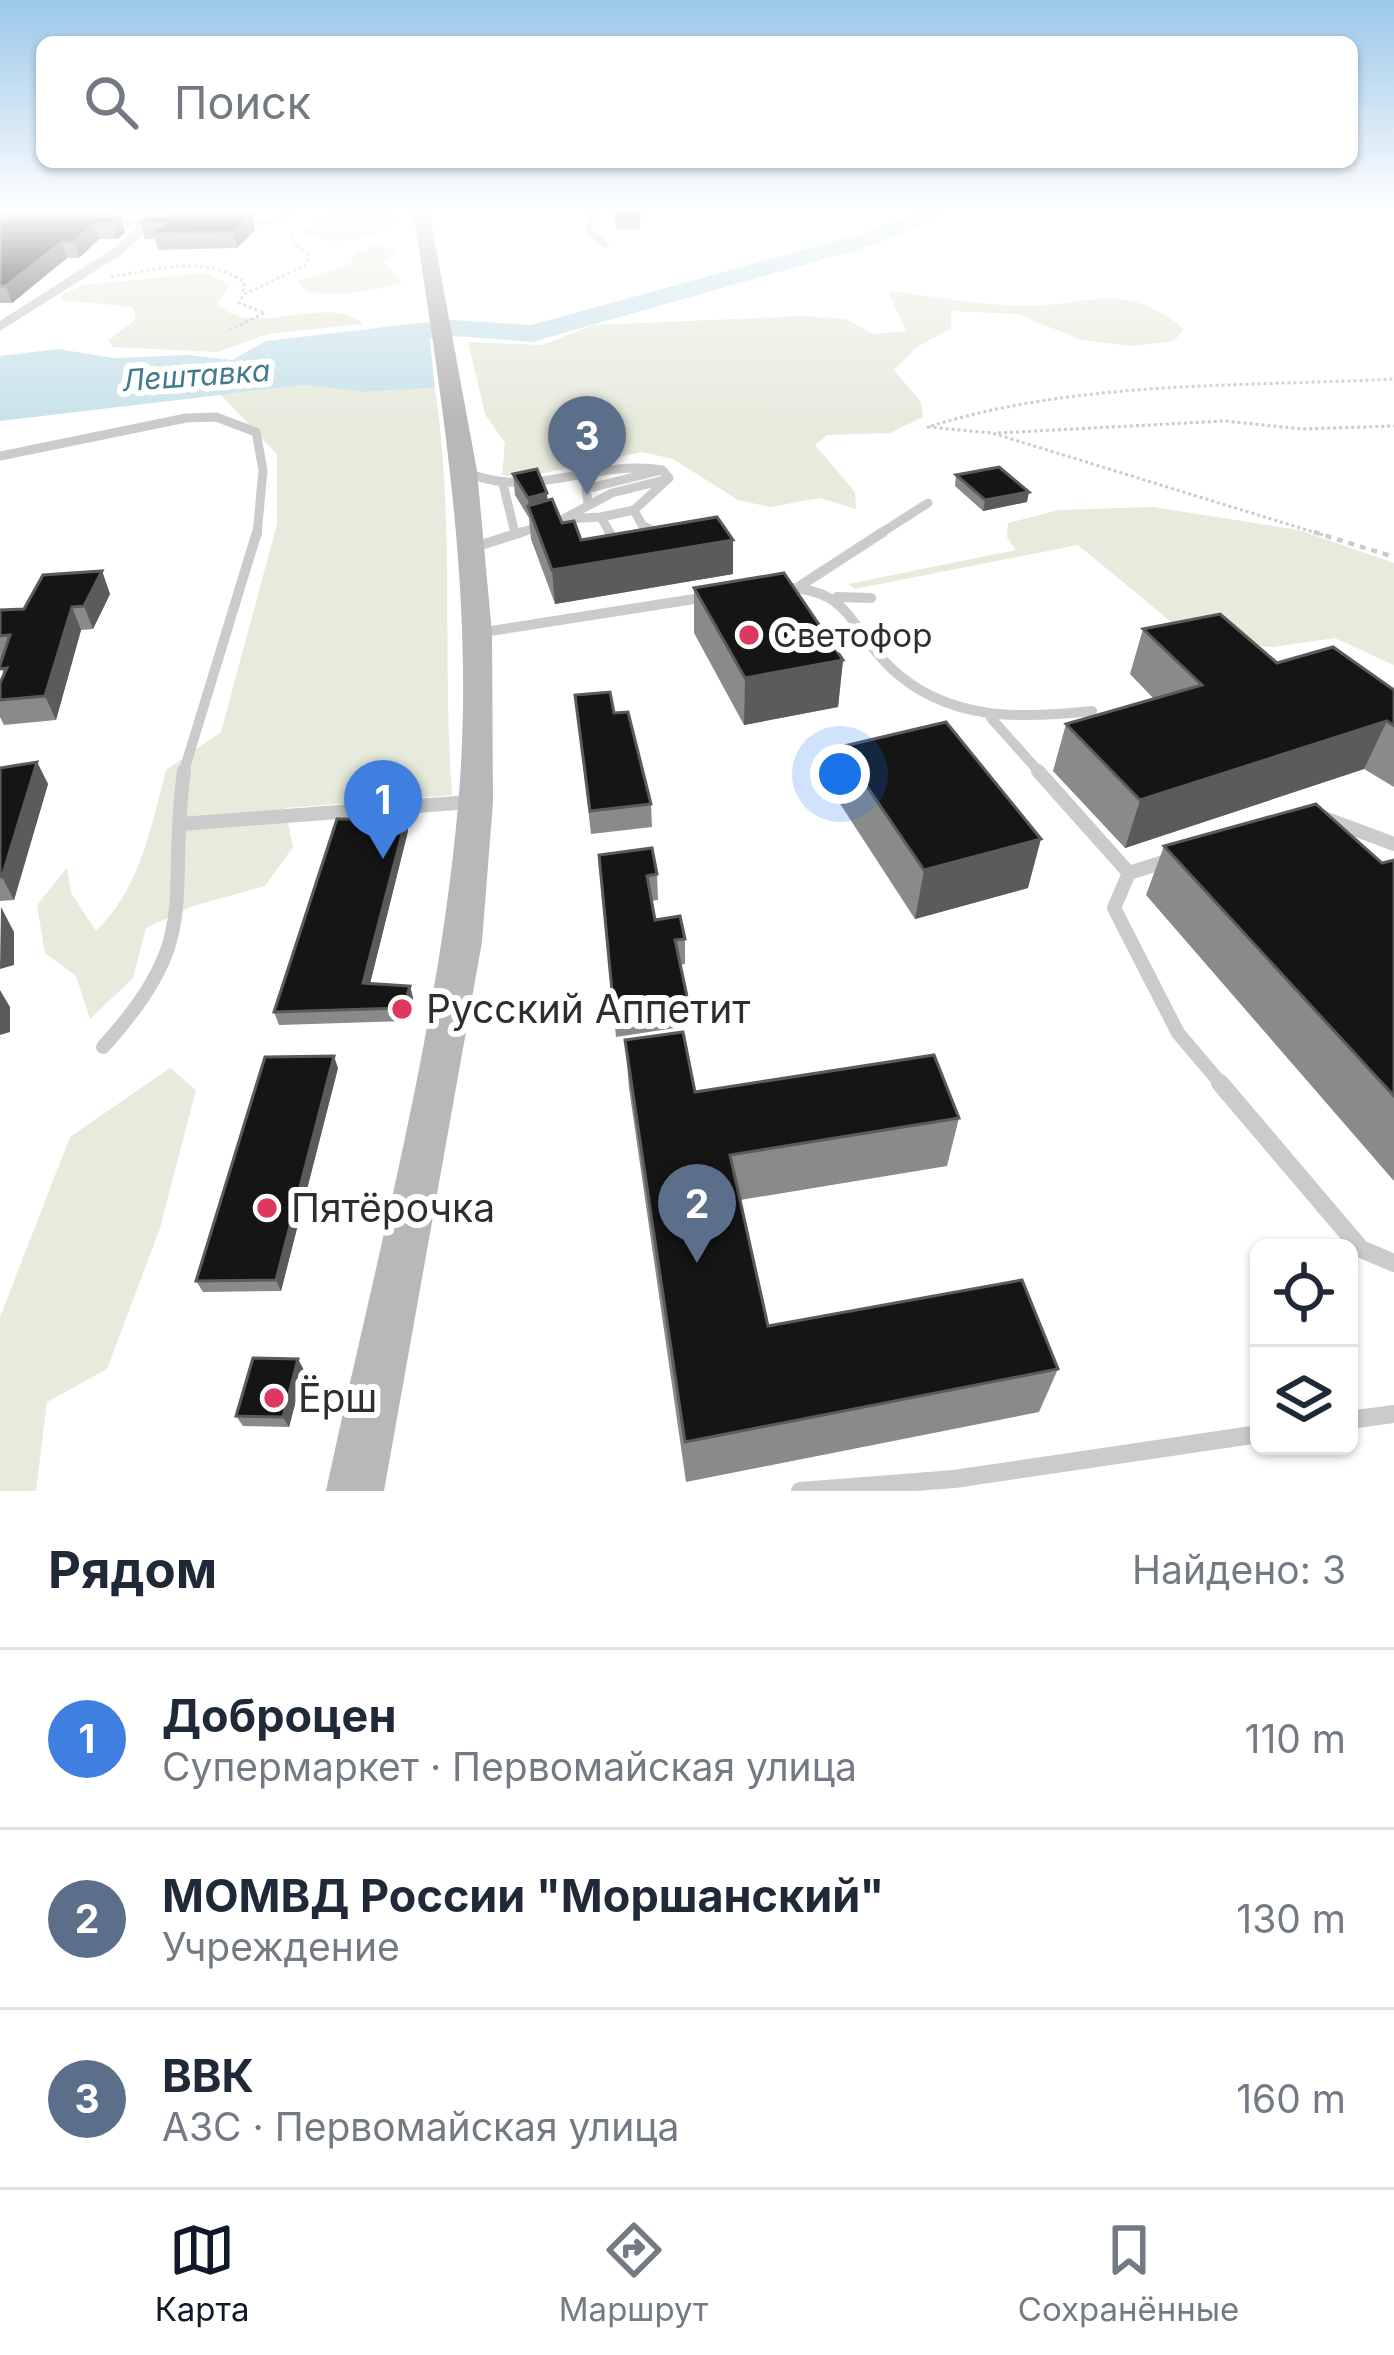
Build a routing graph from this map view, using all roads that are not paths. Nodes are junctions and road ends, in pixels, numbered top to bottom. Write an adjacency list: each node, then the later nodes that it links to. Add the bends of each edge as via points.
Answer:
1 (75, 280): 3 (street)
2 (432, 280): 5 (main road)
3 (0, 327)
4 (0, 456): 26 (lane, via 186,418 216,416 256,432 266,459 256,532 184,769)
5 (464, 460): 7 (lane); 13 (main road)
6 (665, 474): 7 (lane, via 627,466); 9 (lane); 11 (lane)
7 (503, 484): 12 (lane)
8 (928, 503): 16 (lane)
9 (634, 510): 10 (lane); 14 (lane, via 668,539 668,546)
10 (601, 517): 11 (lane); 15 (lane)
11 (564, 519): 12 (lane)
12 (515, 533): 13 (lane)
13 (471, 548): 21 (main road)
14 (650, 549)
15 (622, 552)
16 (799, 586): 17 (lane); 19 (lane)
17 (763, 588)
18 (718, 595): 21 (lane)
19 (836, 596): 20 (lane); 23 (lane, via 892,670)
20 (871, 598)
21 (477, 633): 24 (main road)
22 (1092, 711): 23 (lane)
23 (991, 718): 29 (lane)
24 (476, 802): 26 (lane); 35 (main road, via 462,942)
25 (1299, 822): 27 (lane, via 1321,815)
26 (181, 824): 30 (lane, via 172,946 154,990)
27 (1394, 844)
28 (1192, 854): 29 (lane)
29 (1129, 873): 31 (lane, via 1114,908 1178,1033 1361,1250)
30 (104, 1047)
31 (1394, 1263)
32 (1394, 1414): 33 (lane)
33 (1358, 1419)
34 (1250, 1435): 36 (lane, via 954,1479)
35 (355, 1491)
36 (800, 1491)

